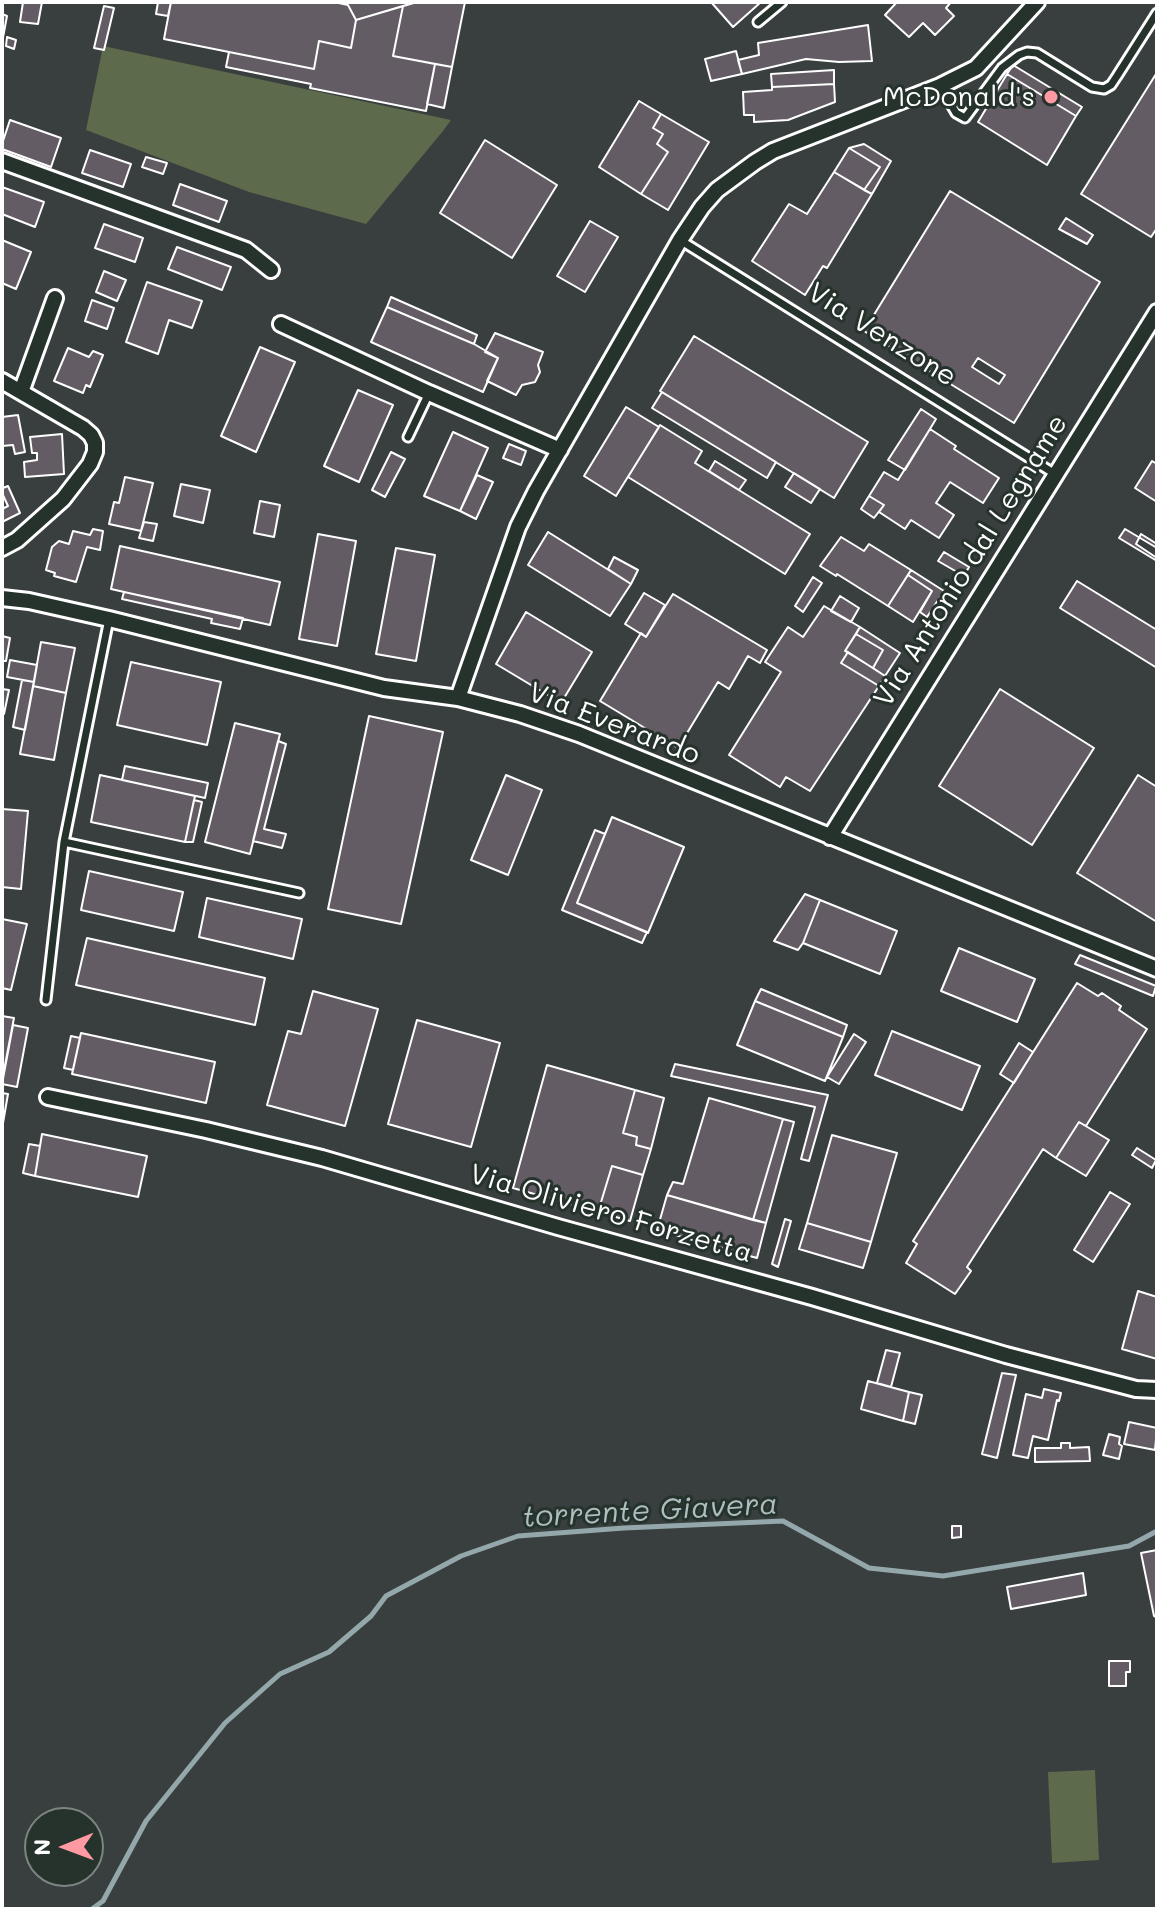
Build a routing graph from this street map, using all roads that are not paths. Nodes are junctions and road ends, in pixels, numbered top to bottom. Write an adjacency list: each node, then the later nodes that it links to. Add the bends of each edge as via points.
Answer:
1 (782, 2): 4 (lane)
2 (1037, 2): 5 (street, via 976,68)
3 (1157, 13): 5 (lane, via 1104,89 1027,52 1002,68 965,118 956,113)
4 (758, 22)
5 (940, 86): 7 (street, via 773,151 717,190)
6 (2, 161): 8 (street, via 246,250)
7 (680, 240): 16 (street); 17 (lane, Via Venzone)
8 (271, 270)
9 (55, 298): 13 (street)
10 (1157, 312): 17 (street, Via Antonio dal Legname)
11 (281, 324): 14 (street)
12 (2, 381): 13 (street)
13 (21, 392): 18 (street, via 83,428 95,443 95,452 63,499)
14 (429, 393): 15 (lane); 16 (street)
15 (408, 437)
16 (560, 450): 23 (street, via 518,527)
17 (1056, 474): 24 (street, Via Antonio dal Legname)
18 (2, 548)
19 (2, 584): 21 (street, Via Everardo)
20 (2, 598): 21 (street, Via Everardo)
21 (29, 601): 22 (street, Via Everardo)
22 (109, 619): 23 (street, Via Everardo, via 384,688); 25 (lane)
23 (458, 698): 24 (street, Via Everardo, via 579,734)
24 (830, 837): 27 (street, Via Everardo)
25 (64, 842): 26 (lane); 28 (lane)
26 (299, 893)
27 (1157, 969)
28 (46, 1000)
29 (48, 1097): 30 (street, Via Oliviero Forzetta, via 322,1158 1006,1355)
30 (1157, 1390)

